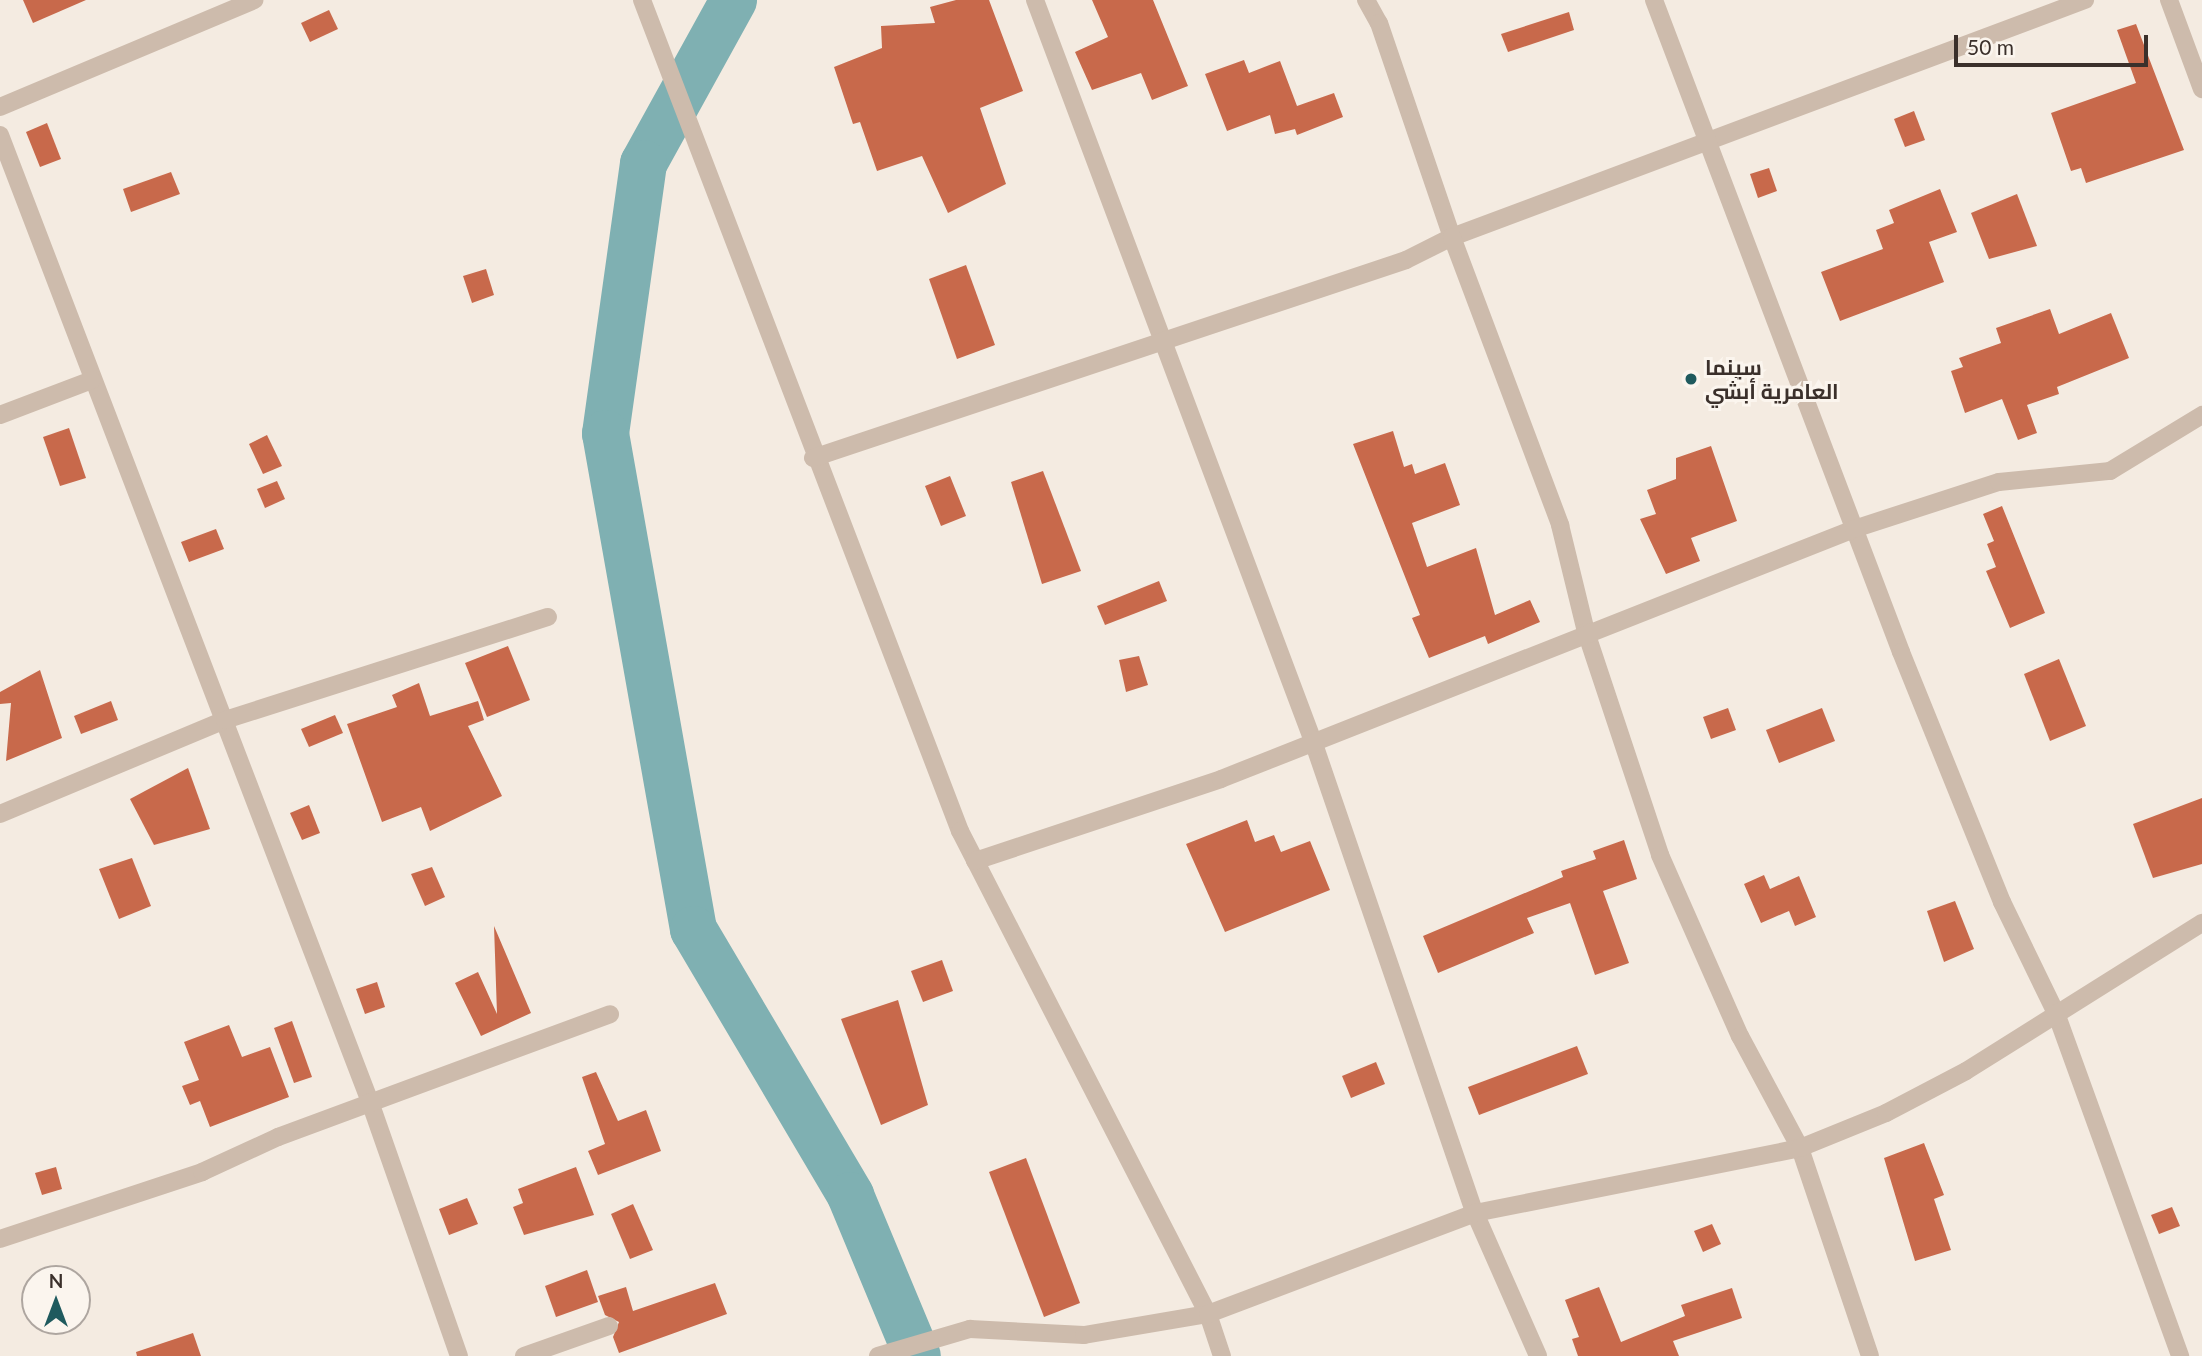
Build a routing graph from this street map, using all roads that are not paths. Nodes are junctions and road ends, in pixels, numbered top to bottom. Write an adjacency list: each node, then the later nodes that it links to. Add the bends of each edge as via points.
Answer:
1 (254, 0): 9 (street)
2 (642, 0): 17 (street)
3 (1035, 0): 13 (street)
4 (1366, 0): 12 (street, via 1379,23)
5 (1654, 0): 11 (street)
6 (2085, 0): 11 (street)
7 (2169, 0): 8 (street)
8 (2202, 89)
9 (0, 107)
10 (0, 135): 14 (street)
11 (1711, 141): 12 (street); 18 (street)
12 (1452, 237): 13 (street, via 1406,260); 20 (street, via 1560,525)
13 (1163, 337): 17 (street, via 988,402); 22 (street)
14 (92, 380): 15 (street); 21 (street)
15 (0, 415)
16 (2202, 415): 18 (street, via 2110,471 1999,482)
17 (813, 457): 24 (street, via 903,694)
18 (1854, 529): 20 (street); 26 (street, via 2002,902)
19 (548, 617): 21 (street)
20 (1586, 632): 22 (street); 29 (street, via 1660,855 1740,1036)
21 (225, 720): 23 (street); 28 (street)
22 (1314, 744): 24 (street); 30 (street)
23 (0, 814)
24 (975, 861): 32 (street)
25 (2202, 923): 26 (street)
26 (2056, 1013): 29 (street, via 1886,1113); 40 (street)
27 (610, 1014): 28 (street)
28 (370, 1102): 31 (street, via 202,1172); 34 (street)
29 (1800, 1148): 30 (street); 39 (street)
30 (1475, 1213): 32 (street); 38 (street)
31 (0, 1239)
32 (1208, 1314): 36 (street, via 1084,1335 970,1329); 37 (street)
33 (609, 1326): 35 (street)
34 (459, 1356)
35 (524, 1356)
36 (878, 1356)
37 (1222, 1356)
38 (1538, 1356)
39 (1870, 1356)
40 (2180, 1356)

